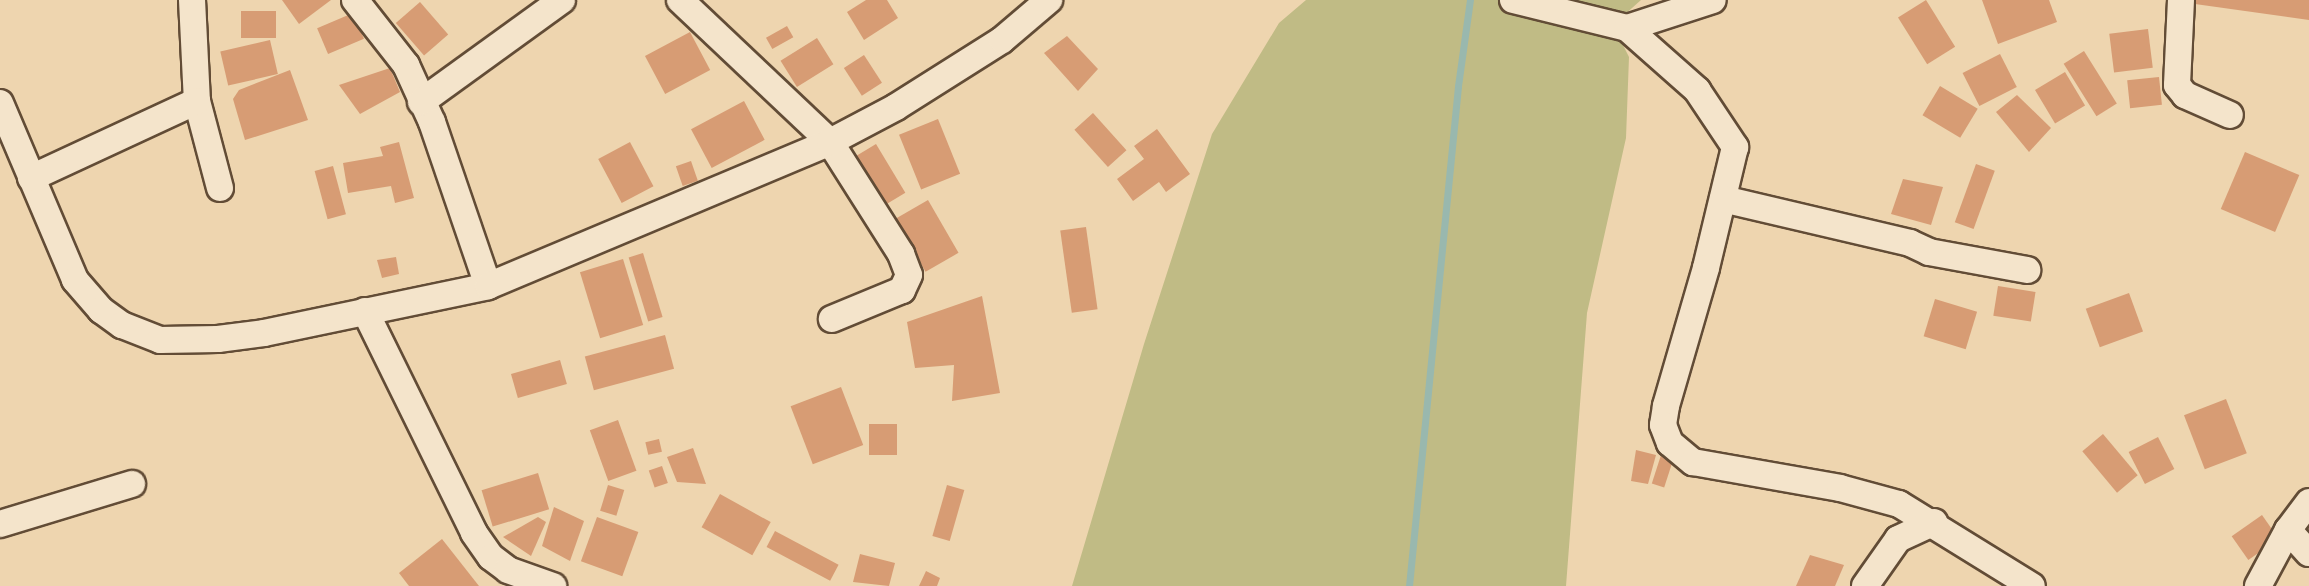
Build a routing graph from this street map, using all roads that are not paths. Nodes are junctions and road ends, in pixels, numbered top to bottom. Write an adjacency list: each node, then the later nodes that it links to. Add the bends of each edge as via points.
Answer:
1 (192, 0): 10 (street)
2 (355, 0): 11 (street, via 406,65)
3 (562, 0): 11 (street)
4 (680, 0): 14 (street)
5 (1049, 0): 14 (street, via 1002,40 896,107)
6 (1513, 0): 9 (street)
7 (1713, 0): 9 (street)
8 (2181, 0): 13 (street, via 2177,85 2185,95)
9 (1627, 28): 17 (street, via 1697,90 1735,147)
10 (197, 101): 15 (street); 16 (street)
11 (422, 102): 19 (street)
12 (0, 103): 15 (street)
13 (2230, 115)
14 (830, 142): 19 (street); 21 (street, via 902,254 909,275 902,290)
15 (31, 178): 20 (street, via 75,280 101,310 122,325 160,340 218,339)
16 (220, 188)
17 (1723, 199): 18 (street, via 1910,243 1929,252); 24 (street, via 1666,406 1664,425 1671,444 1693,462 1849,490 1899,504)
18 (2027, 270)
19 (488, 286): 20 (street)
20 (366, 311): 29 (street, via 474,533)
21 (832, 319)
22 (132, 484): 25 (street)
23 (2309, 502): 26 (street)
24 (1934, 522): 28 (street); 31 (street, via 1898,539)
25 (0, 524)
26 (2288, 530): 27 (street); 33 (street)
27 (2309, 553)
28 (1997, 577): 32 (street)
29 (504, 578): 30 (street)
30 (553, 586)
31 (1865, 586)
32 (2032, 586)
33 (2258, 586)

